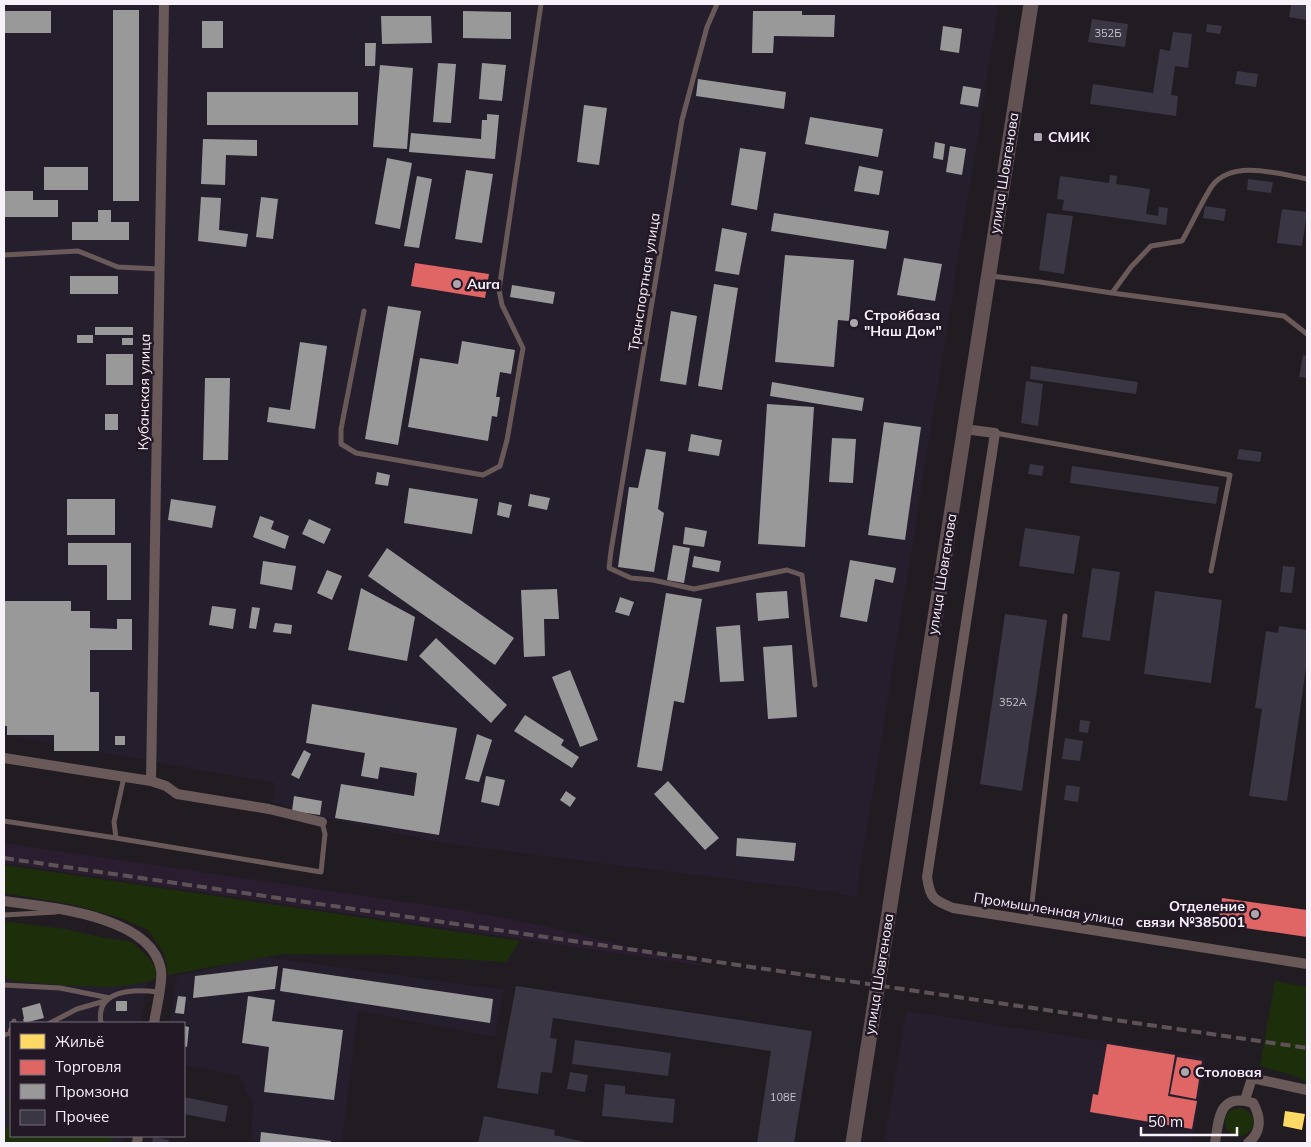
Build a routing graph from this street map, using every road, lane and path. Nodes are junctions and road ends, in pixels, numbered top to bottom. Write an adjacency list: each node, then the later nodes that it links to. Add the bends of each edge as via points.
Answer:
1 (164, 4): 7 (street, Кубанская улица)
2 (541, 4): 10 (lane, via 499,290 502,305 523,348 500,466 484,476 356,453 340,444)
3 (717, 4): 16 (lane, Транспортная улица, via 707,26 682,120 609,568 631,578 694,589 787,570 802,575)
4 (1030, 4): 8 (street, улица Шовгенова)
5 (1307, 178): 9 (lane, via 1257,170 1228,172 1212,185 1182,241 1151,246)
6 (4, 255): 7 (lane, via 78,251 118,267)
7 (160, 269): 19 (street, Кубанская улица)
8 (988, 276): 9 (lane); 12 (street, улица Шовгенова)
9 (1112, 293): 11 (lane, via 1284,316)
10 (364, 311)
11 (1307, 334)
12 (964, 429): 13 (street); 36 (street, улица Шовгенова, bridge)
13 (995, 433): 14 (lane, via 1230,475); 26 (street, Промышленная улица, via 927,877 929,892 935,900 953,908)
14 (1211, 571)
15 (1066, 616): 26 (lane)
16 (815, 685)
17 (4, 758): 18 (street)
18 (124, 777): 19 (street); 22 (lane, via 114,822)
19 (151, 781): 21 (street, via 177,794 269,809)
20 (4, 821): 22 (lane)
21 (322, 822): 22 (lane, via 326,834 321,872)
22 (116, 838)
23 (4, 901): 24 (street)
24 (66, 911): 25 (lane); 29 (street, via 110,922 137,935 150,946 161,972)
25 (4, 915)
26 (1030, 920): 27 (street, Промышленная улица)
27 (1307, 964)
28 (4, 985): 30 (lane, via 60,988)
29 (158, 992): 30 (lane, via 127,991); 33 (street)
30 (108, 999): 31 (lane, via 77,1009); 32 (lane, via 101,1008)
31 (52, 1022)
32 (100, 1022)
33 (154, 1022)
34 (1307, 1090): 35 (street, via 1252,1078)
35 (1245, 1100): 37 (street, via 1224,1105 1219,1114); 38 (street, via 1253,1103 1258,1112 1260,1128)
36 (853, 1143)
37 (1215, 1143)
38 (1248, 1143)

